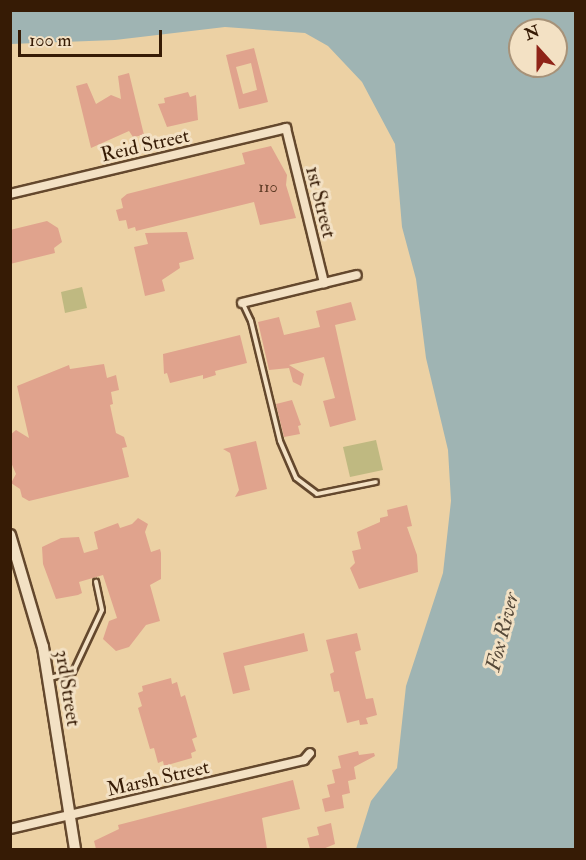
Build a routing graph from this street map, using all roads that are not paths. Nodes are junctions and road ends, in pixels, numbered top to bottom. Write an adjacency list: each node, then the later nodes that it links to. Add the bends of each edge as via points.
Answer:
1 (286, 128): 2 (street, Reid Street); 4 (street, 1st Street)
2 (10, 194)
3 (357, 275): 4 (street)
4 (324, 283): 5 (street)
5 (243, 303): 6 (lane, via 251,321 280,441 296,478 317,494)
6 (376, 482)
7 (10, 535): 9 (main road, 3rd Street, via 35,610)
8 (96, 582): 9 (lane, via 102,610 73,672)
9 (49, 678): 11 (main road, 3rd Street)
10 (310, 753): 11 (street, Marsh Street, via 297,762)
11 (70, 815): 12 (street, Marsh Street); 13 (main road, 3rd Street)
12 (10, 829)
13 (75, 849)

